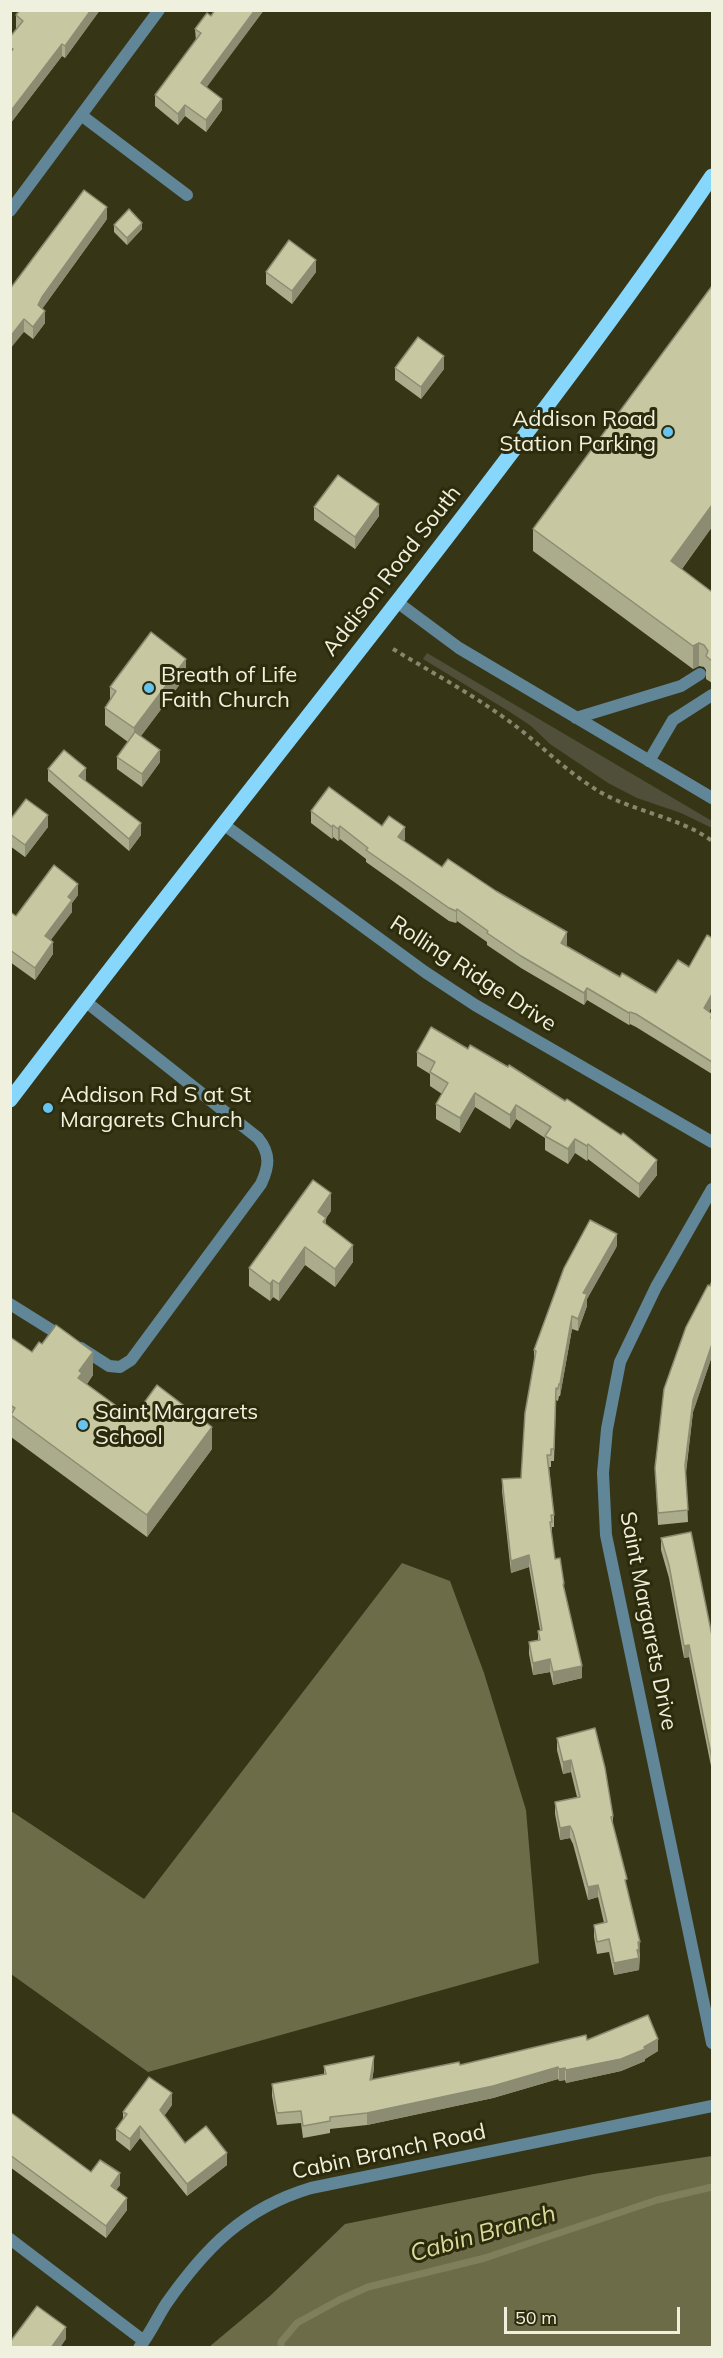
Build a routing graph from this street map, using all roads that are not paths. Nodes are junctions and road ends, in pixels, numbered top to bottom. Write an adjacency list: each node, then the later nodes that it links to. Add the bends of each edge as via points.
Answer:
1 (159, 10): 2 (street)
2 (81, 115): 4 (street); 5 (street)
3 (712, 176): 6 (main road, Addison Road South, via 592,349)
4 (187, 195)
5 (10, 212)
6 (397, 602): 9 (street, via 459,648); 12 (main road, Addison Road South)
7 (700, 674): 9 (street, via 681,686)
8 (712, 695): 10 (street, via 673,720)
9 (576, 718): 10 (street)
10 (650, 761): 11 (street)
11 (711, 798)
12 (223, 824): 13 (main road, Addison Road South); 15 (street, Rolling Ridge Drive, via 475,1005)
13 (85, 1001): 14 (main road, Addison Road South); 17 (street, via 258,1138 269,1161 267,1171 131,1360 120,1367 109,1366)
14 (10, 1100)
15 (712, 1142)
16 (712, 1189): 18 (street, Saint Margarets Drive, via 656,1287 620,1362 603,1473 606,1535)
17 (10, 1304)
18 (712, 2043)
19 (712, 2106): 21 (street, Cabin Branch Road, via 286,2195 256,2211 201,2257)
20 (10, 2239): 21 (street)
21 (142, 2344)

